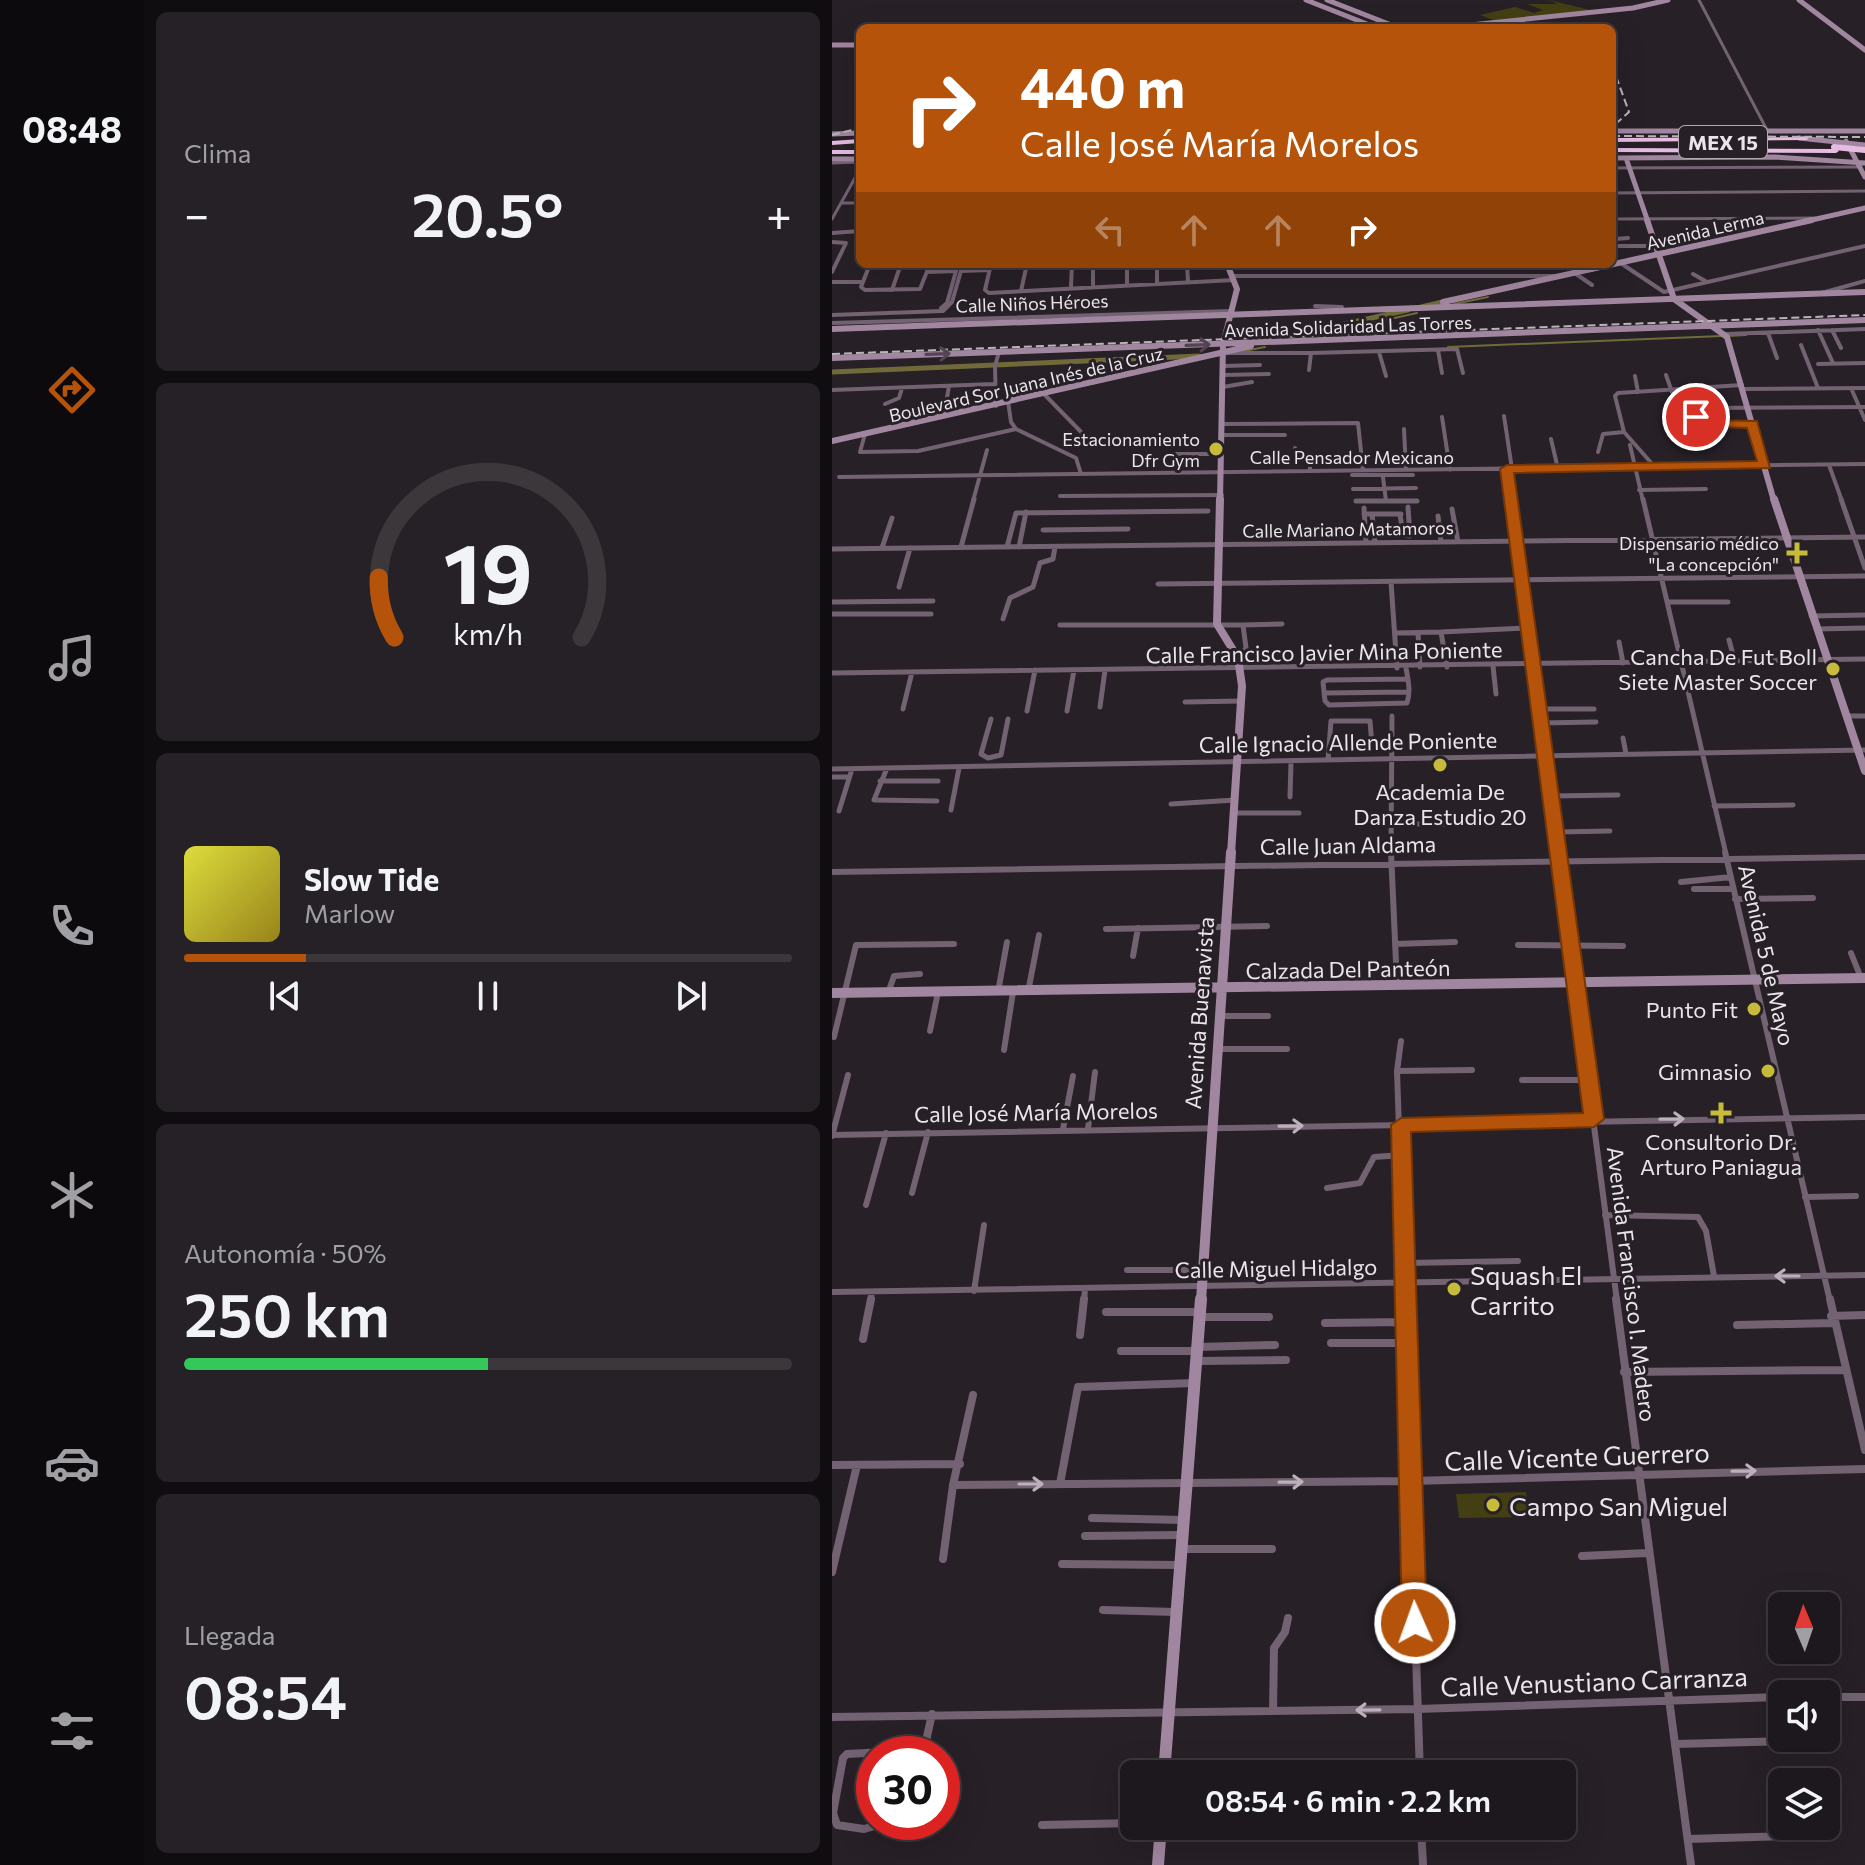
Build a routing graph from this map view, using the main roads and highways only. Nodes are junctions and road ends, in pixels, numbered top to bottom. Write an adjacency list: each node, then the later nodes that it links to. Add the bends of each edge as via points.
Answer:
1 (1306, 0): 5 (main road)
2 (1327, 0): 6 (main road)
3 (1668, 0): 7 (main road)
4 (1801, 0): 10 (main road)
5 (1367, 24)
6 (1389, 24)
7 (1476, 24)
8 (832, 45): 9 (main road)
9 (856, 45)
10 (1865, 48)
11 (1616, 131): 12 (main road)
12 (1752, 131): 13 (main road); 17 (main road)
13 (1841, 131): 14 (main road); 22 (main road)
14 (1865, 131)
15 (856, 133): 16 (main road)
16 (832, 134)
17 (1806, 138): 18 (highway); 23 (main road)
18 (1616, 141)
19 (1616, 141): 23 (highway, MEX 15)
20 (856, 142): 21 (highway)
21 (832, 144)
22 (1848, 144): 23 (main road); 34 (main road); 34 (main road)
23 (1833, 147): 25 (highway, MEX 15); 29 (main road, via 1839,146 1841,155); 34 (highway, MEX 15, bridge)
24 (1616, 150): 25 (highway, MEX 15)
25 (1674, 150): 28 (highway)
26 (832, 152): 27 (highway)
27 (856, 152)
28 (1775, 157): 29 (main road); 31 (main road)
29 (1787, 157): 34 (main road)
30 (1616, 158): 31 (main road)
31 (1626, 158): 36 (main road)
32 (834, 161): 33 (main road)
33 (856, 161)
34 (1864, 161)
35 (1865, 208): 36 (main road, Avenida Lerma)
36 (1661, 256): 37 (main road, Avenida Lerma); 41 (main road)
37 (1616, 267)
38 (1229, 268): 43 (main road, via 1237,289)
39 (1608, 268): 42 (main road, Avenida Lerma)
40 (1865, 292): 41 (main road, Avenida Solidaridad Las Torres)
41 (1669, 294): 42 (main road, Avenida Solidaridad Las Torres); 45 (main road)
42 (1411, 308): 43 (main road, Avenida Solidaridad Las Torres)
43 (1232, 313): 46 (main road, Avenida Solidaridad Las Torres); 47 (main road)
44 (1865, 320): 45 (main road, Avenida Solidaridad Las Torres)
45 (1715, 326): 47 (main road, Avenida Solidaridad Las Torres, via 1270,341); 51 (main road, via 1727,336 1785,538)
46 (832, 328)
47 (1224, 351): 48 (main road, Avenida Solidaridad Las Torres, one-way to 47); 49 (main road, Boulevard Sor Juana Inés de la Cruz); 54 (main road, Avenida Buenavista, via 1217,624 1242,669)
48 (832, 357)
49 (996, 405): 50 (main road, Boulevard Sor Juana Inés de la Cruz); 50 (main road, Boulevard Sor Juana Inés de la Cruz)
50 (832, 440)
51 (1862, 750): 52 (main road)
52 (1865, 771)
53 (1863, 978): 54 (main road, Calzada Del Panteón)
54 (1222, 989): 55 (main road, Calzada Del Panteón); 56 (main road, Avenida Buenavista)
55 (835, 994)
56 (1165, 1760)
57 (1160, 1840): 58 (main road)
58 (1158, 1865)

